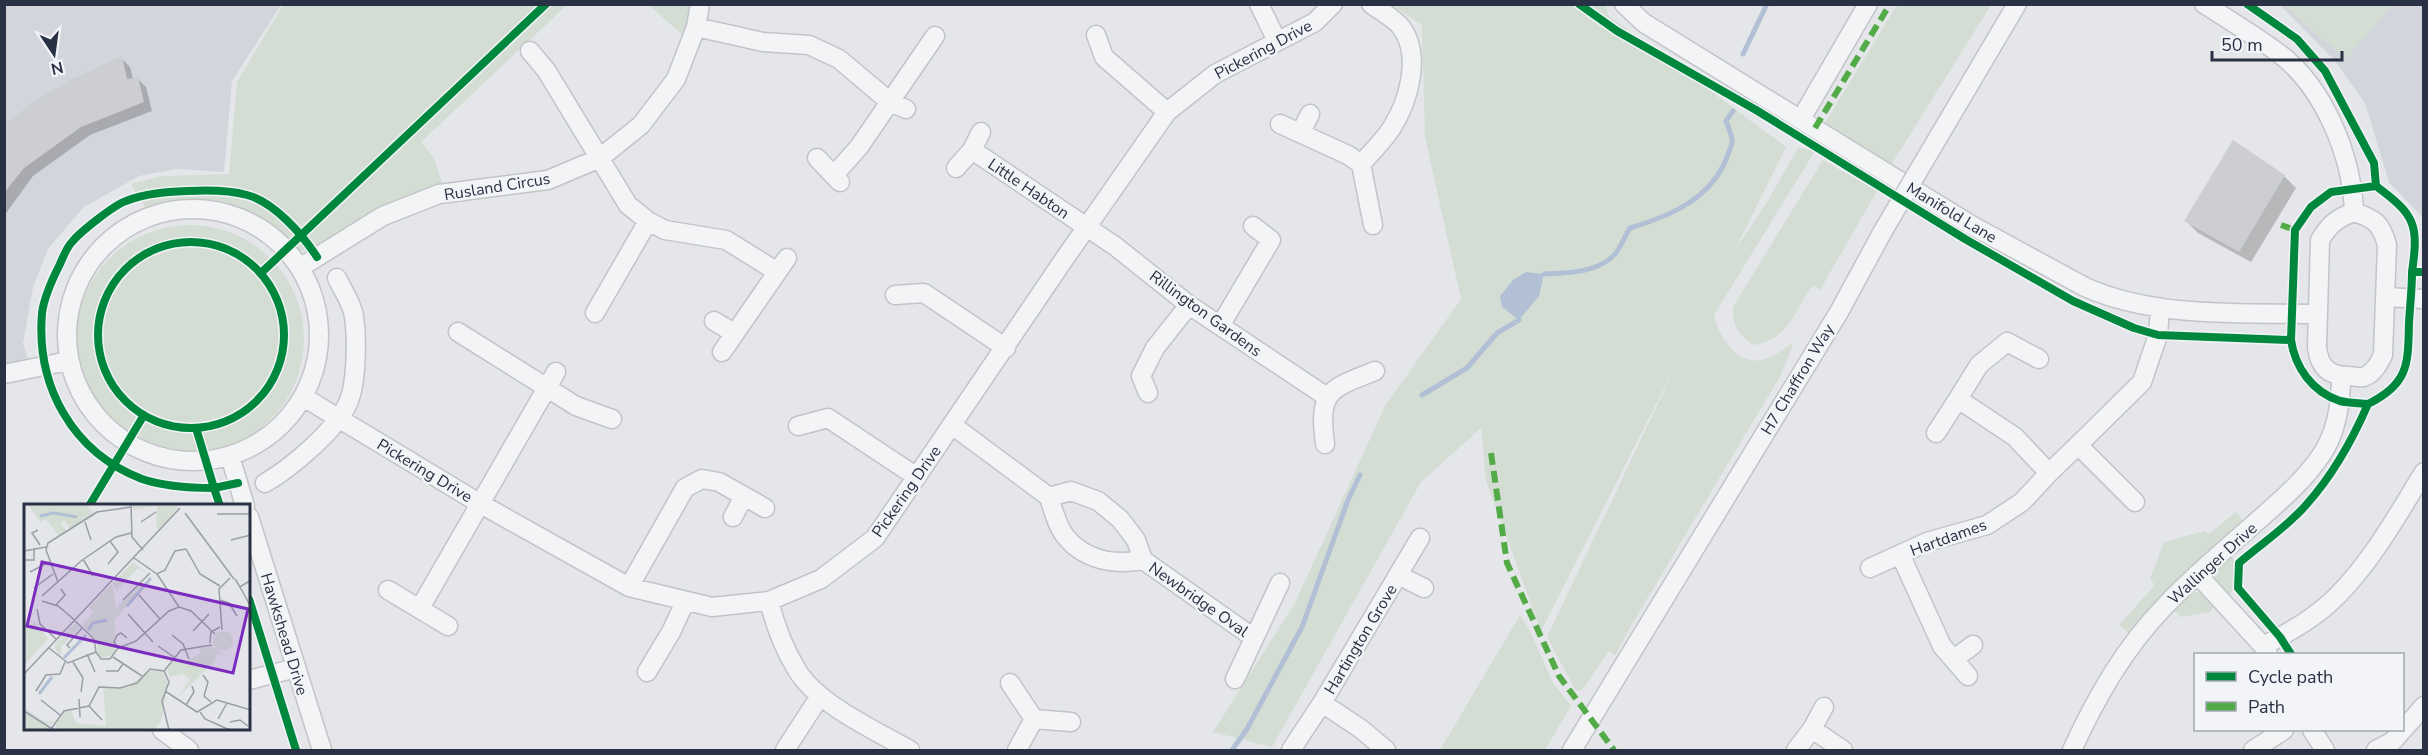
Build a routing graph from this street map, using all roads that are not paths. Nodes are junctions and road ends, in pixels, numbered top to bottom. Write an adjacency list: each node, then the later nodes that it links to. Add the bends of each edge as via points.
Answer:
1 (700, 4): 9 (street, Rusland Circus)
2 (1259, 4): 12 (street)
3 (1333, 4): 12 (street, Pickering Drive, via 1315,22)
4 (1371, 4): 24 (street, via 1400,26 1410,43 1412,70 1392,128)
5 (1624, 4): 17 (street, Manifold Lane, via 1644,23)
6 (1868, 4): 17 (street)
7 (2017, 4): 113 (street, H7 Chaffron Way, bridge, via 1839,312)
8 (2204, 4): 26 (street, via 2279,53 2304,78 2332,121 2347,158)
9 (696, 27): 14 (street, via 763,42 809,45 839,59); 22 (street, Rusland Circus, via 676,79 641,125)
10 (1096, 35): 15 (street, via 1104,57)
11 (935, 36): 14 (street)
12 (1277, 42): 15 (street, Pickering Drive, via 1215,74)
13 (530, 51): 22 (street, via 552,65)
14 (898, 105): 23 (street, via 859,147 838,179)
15 (1167, 112): 30 (street, Pickering Drive)
16 (1310, 114): 20 (street)
17 (1801, 119): 37 (street, Manifold Lane, via 1971,225 2085,287)
18 (1280, 124): 20 (street)
19 (981, 132): 21 (street, Little Habton)
20 (1301, 132): 24 (street)
21 (972, 150): 25 (street, Little Habton); 30 (street, Little Habton)
22 (600, 158): 28 (street, via 628,205); 31 (street, Rusland Circus, via 548,180 439,194 383,216)
23 (817, 158)
24 (1361, 164): 27 (street)
25 (956, 168)
26 (2354, 212): 34 (street, via 2372,218 2383,229 2387,245); 39 (street, via 2328,226 2320,240)
27 (1377, 217)
28 (648, 221): 38 (street, via 618,291); 43 (street, via 665,230 726,240 782,264)
29 (1253, 226): 41 (street, via 1271,240)
30 (1087, 227): 36 (street, Rillington Gardens); 44 (street, Pickering Drive)
31 (301, 267): 47 (street, via 287,248 252,223 214,210 174,211 140,221 116,235 92,259 75,287 65,339); 55 (street, via 315,298 321,336 316,371)
32 (337, 278): 57 (street, via 354,314 356,347 352,389)
33 (895, 295): 44 (street, via 924,293)
34 (2385, 297): 35 (street); 51 (street, via 2383,354 2377,367 2364,377)
35 (2424, 299)
36 (1189, 305): 41 (street, Rillington Gardens); 53 (street, via 1155,348 1141,376)
37 (2160, 309): 39 (street, Manifold Lane); 63 (street, Hartdames, via 2158,335 2142,382)
38 (595, 313)
39 (2317, 314): 51 (street, via 2319,361 2329,373)
40 (714, 321): 43 (street)
41 (1220, 326): 54 (street, Rillington Gardens)
42 (458, 332): 52 (street)
43 (734, 333): 45 (street)
44 (1006, 348): 59 (street, Pickering Drive)
45 (722, 352)
46 (2039, 359): 56 (street, via 2007,342 1979,365)
47 (68, 361): 50 (street); 64 (street, via 76,388 92,411 127,443 180,461)
48 (1376, 371): 54 (street, via 1340,385)
49 (556, 372): 52 (street)
50 (4, 374)
51 (2341, 376): 81 (street, Wallinger Drive, via 2340,411 2322,453 2294,489)
52 (545, 388): 58 (street, via 576,406); 72 (street)
53 (1148, 393)
54 (1327, 397): 62 (street, via 1322,418)
55 (305, 398): 57 (street, Pickering Drive); 64 (street, via 283,426 254,447)
56 (1958, 399): 61 (street); 65 (street, via 2015,437)
57 (338, 418): 68 (street, via 288,470); 72 (street, Pickering Drive)
58 (612, 419)
59 (952, 425): 67 (street, Pickering Drive); 70 (street)
60 (798, 426): 67 (street, via 828,418)
61 (1936, 433)
62 (1325, 444)
63 (2078, 445): 65 (street, Hartdames); 71 (street)
64 (231, 456): 73 (street)
65 (2049, 473): 78 (street, Hartdames, via 2022,502 1987,525)
66 (2423, 473): 93 (street, via 2385,536 2339,593)
67 (917, 477): 87 (street, Pickering Drive, via 875,538 821,579)
68 (265, 483)
69 (744, 496): 74 (street); 75 (street); 84 (street, via 719,482 702,479 685,488)
70 (1048, 497): 79 (street, Newbridge Oval, via 1071,491 1098,501 1120,519 1136,540); 79 (street, Newbridge Oval, via 1066,537 1082,550 1103,561)
71 (2135, 502)
72 (479, 503): 84 (street, Pickering Drive); 89 (street)
73 (244, 504)
74 (765, 508)
75 (733, 517)
76 (250, 521): 95 (street, Hawkshead Drive)
77 (1420, 538): 82 (street, Hartington Grove)
78 (1900, 554): 80 (street, Hartdames); 94 (street, Hartdames, via 1942,646)
79 (1143, 560): 91 (street, Newbridge Oval)
80 (1870, 568)
81 (2197, 574): 93 (street); 123 (street, Wallinger Drive, via 2132,644 2095,701)
82 (1398, 575): 85 (street, Hartington Grove); 102 (street, Hartington Grove)
83 (1280, 583): 91 (street, Newbridge Oval)
84 (629, 587): 88 (street, Pickering Drive)
85 (1424, 588)
86 (388, 590): 89 (street)
87 (769, 601): 88 (street, Pickering Drive, via 712,606); 101 (street, via 775,624 798,672)
88 (685, 602): 96 (street)
89 (420, 608): 90 (street)
90 (448, 626)
91 (1254, 638): 98 (street, Newbridge Oval)
92 (1973, 645): 94 (street)
93 (2265, 650)
94 (1954, 658): 97 (street, Hartdames)
95 (296, 668): 99 (street); 115 (street, Hawkshead Drive)
96 (647, 672)
97 (1968, 676)
98 (1235, 679)
99 (250, 680)
100 (1010, 683): 105 (street)
101 (820, 696): 116 (street); 117 (street)
102 (1322, 703): 119 (street, Hartington Grove); 120 (street, Hartington Grove)
103 (2424, 706): 108 (street)
104 (1824, 707): 107 (street)
105 (1034, 720): 106 (street); 118 (street)
106 (1071, 722)
107 (1812, 729): 121 (street); 122 (street)
108 (2404, 729)
109 (165, 731): 114 (street)
110 (2281, 731): 124 (street)
111 (2313, 731): 125 (street)
112 (2402, 731): 126 (street)
113 (1573, 748)
114 (189, 750)
115 (322, 750)
116 (785, 750)
117 (910, 750)
118 (1017, 750)
119 (1291, 750)
120 (1386, 750)
121 (1796, 750)
122 (1843, 750)
123 (2072, 750)
124 (2253, 750)
125 (2325, 750)
126 (2376, 750)

